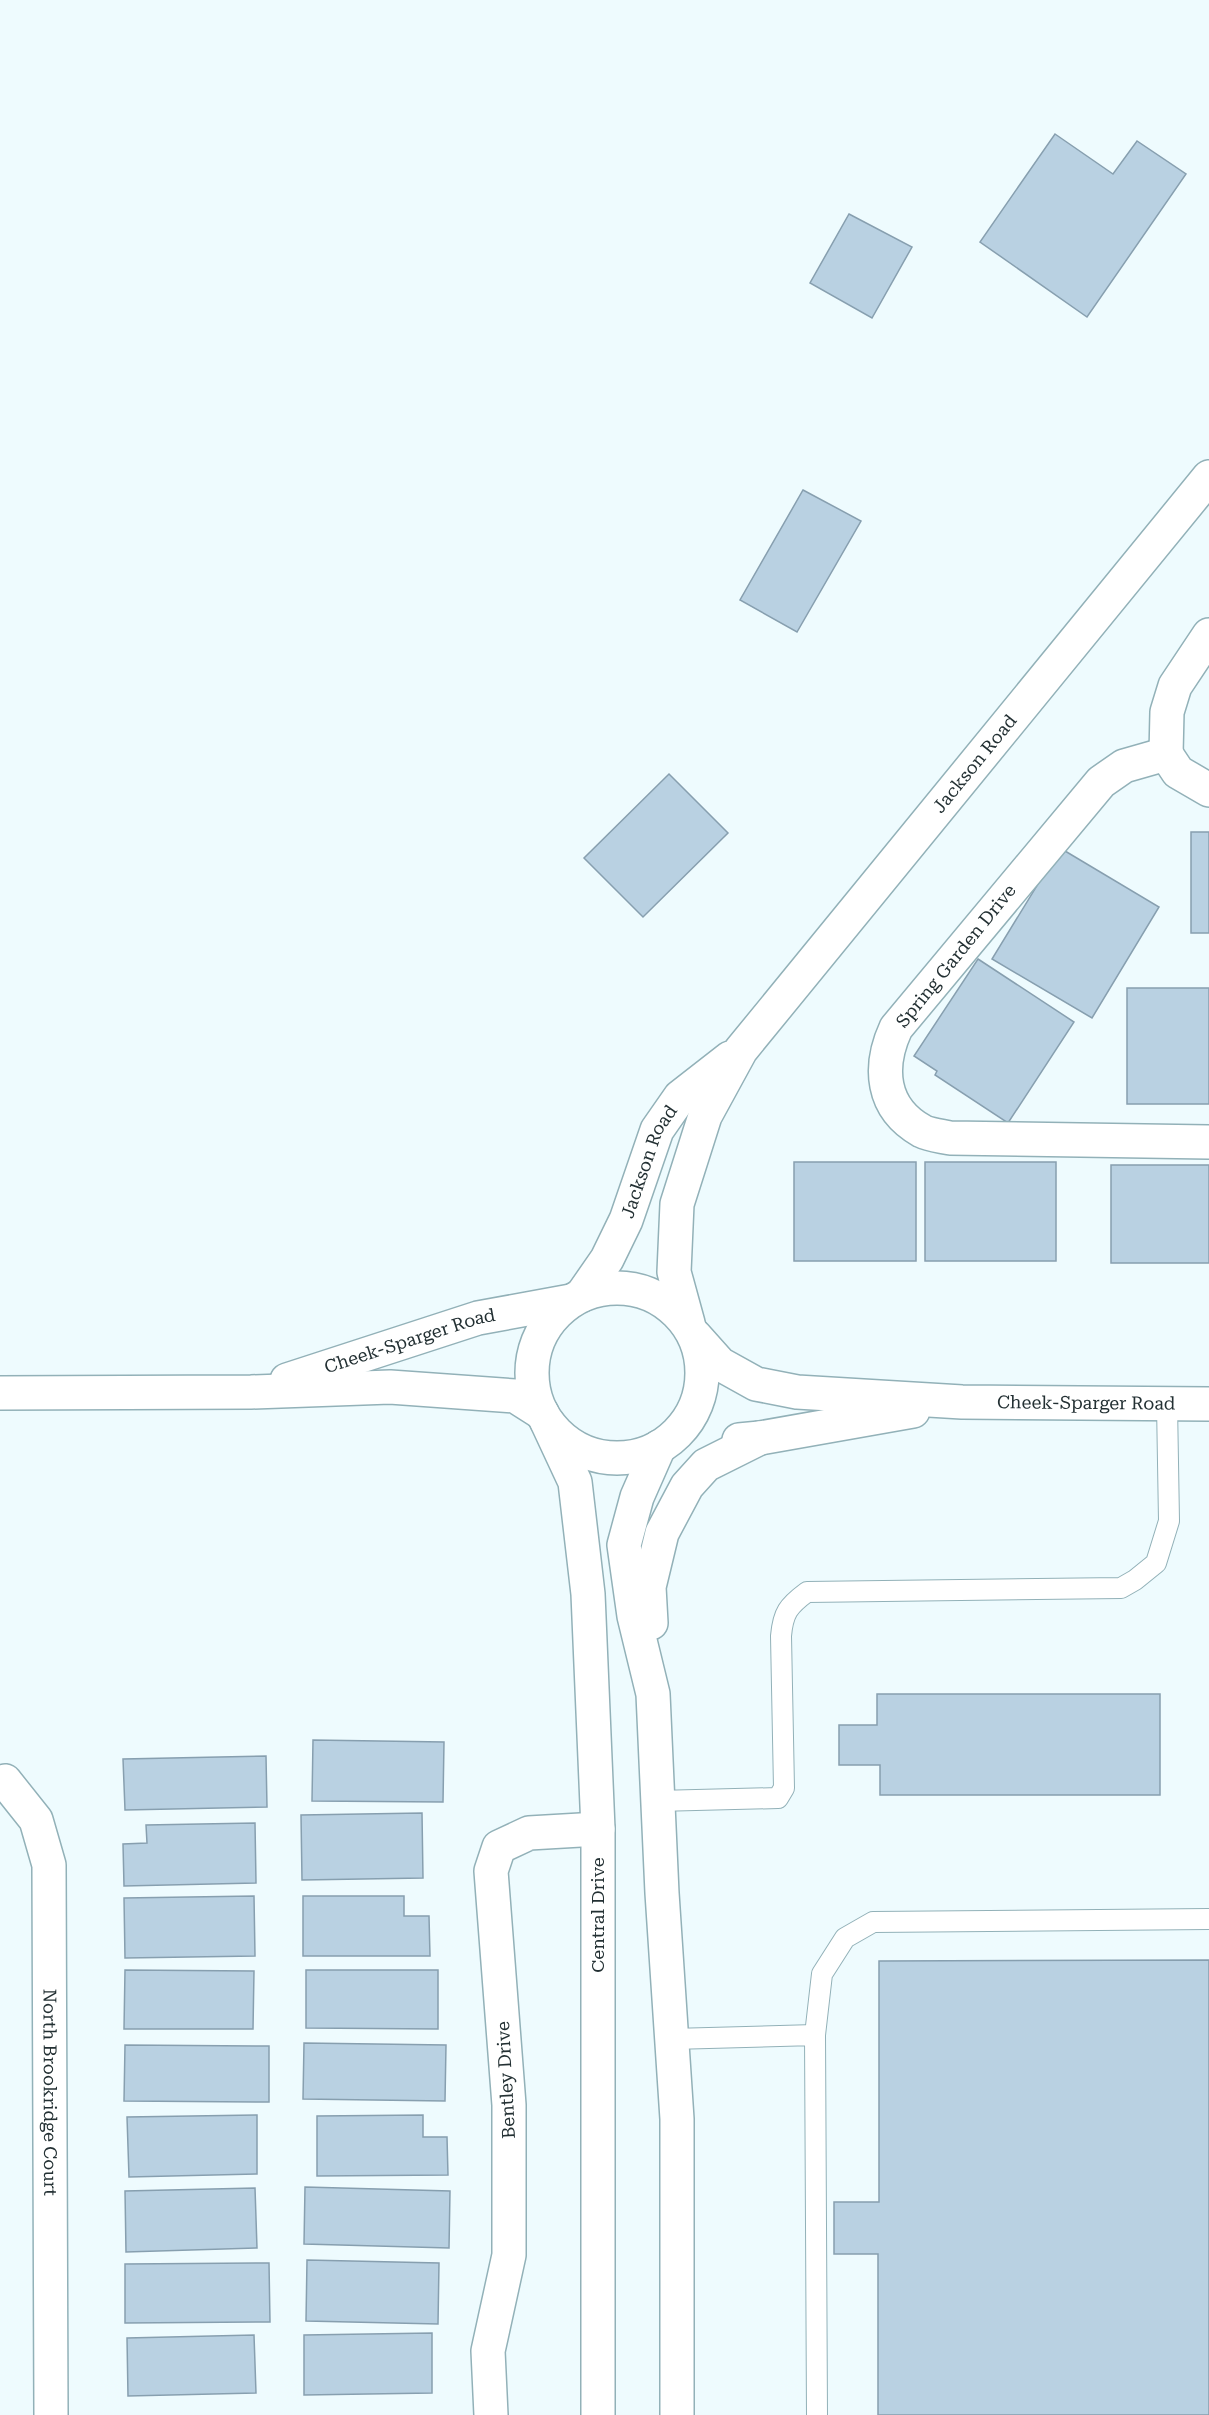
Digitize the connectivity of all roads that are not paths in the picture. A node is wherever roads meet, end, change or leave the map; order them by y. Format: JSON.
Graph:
{"nodes":[{"id":1,"x":1209,"y":477,"type":"edge"},
{"id":2,"x":1209,"y":635,"type":"edge"},
{"id":3,"x":1166,"y":754,"type":"junction"},
{"id":4,"x":1209,"y":790,"type":"edge"},
{"id":5,"x":741,"y":1050,"type":"junction"},
{"id":6,"x":1209,"y":1142,"type":"edge"},
{"id":7,"x":576,"y":1298,"type":"junction"},
{"id":8,"x":691,"y":1329,"type":"junction"},
{"id":9,"x":251,"y":1392,"type":"junction"},
{"id":10,"x":0,"y":1393,"type":"edge"},
{"id":11,"x":962,"y":1402,"type":"junction"},
{"id":12,"x":1167,"y":1404,"type":"junction"},
{"id":13,"x":1209,"y":1404,"type":"edge"},
{"id":14,"x":544,"y":1418,"type":"junction"},
{"id":15,"x":760,"y":1438,"type":"junction"},
{"id":16,"x":661,"y":1446,"type":"junction"},
{"id":17,"x":653,"y":1694,"type":"junction"},
{"id":18,"x":5,"y":1781,"type":"dead end"},
{"id":19,"x":657,"y":1801,"type":"junction"},
{"id":20,"x":598,"y":1829,"type":"junction"},
{"id":21,"x":1209,"y":1919,"type":"edge"},
{"id":22,"x":814,"y":2036,"type":"junction"},
{"id":23,"x":672,"y":2039,"type":"junction"},
{"id":24,"x":51,"y":2415,"type":"edge"},
{"id":25,"x":491,"y":2415,"type":"edge"},
{"id":26,"x":598,"y":2415,"type":"edge"},
{"id":27,"x":677,"y":2415,"type":"edge"},
{"id":28,"x":817,"y":2415,"type":"edge"}],
"edges":[{"from":1,"to":5,"type":"main road","name":"Jackson Road"},
{"from":2,"to":3,"type":"main road"},
{"from":3,"to":4,"type":"main road"},
{"from":3,"to":6,"type":"main road","name":"Spring Garden Drive"},
{"from":5,"to":7,"type":"main road","name":"Jackson Road"},
{"from":5,"to":8,"type":"main road","name":"Jackson Road"},
{"from":7,"to":8,"type":"main road"},
{"from":7,"to":9,"type":"main road","name":"Cheek-Sparger Road"},
{"from":7,"to":14,"type":"main road"},
{"from":8,"to":11,"type":"main road","name":"Cheek-Sparger Road"},
{"from":8,"to":16,"type":"main road"},
{"from":9,"to":10,"type":"main road","name":"Cheek-Sparger Road"},
{"from":9,"to":14,"type":"main road","name":"Cheek-Sparger Road"},
{"from":11,"to":12,"type":"main road","name":"Cheek-Sparger Road"},
{"from":11,"to":15,"type":"main road","name":"Cheek-Sparger Road"},
{"from":12,"to":13,"type":"main road","name":"Cheek-Sparger Road"},
{"from":12,"to":19,"type":"lane"},
{"from":14,"to":16,"type":"main road"},
{"from":14,"to":20,"type":"main road","name":"Central Drive"},
{"from":15,"to":16,"type":"main road","name":"Cheek-Sparger Road"},
{"from":15,"to":17,"type":"main road"},
{"from":16,"to":17,"type":"main road"},
{"from":17,"to":19,"type":"main road"},
{"from":18,"to":24,"type":"main road","name":"North Brookridge Court"},
{"from":19,"to":23,"type":"main road"},
{"from":20,"to":25,"type":"main road","name":"Bentley Drive"},
{"from":20,"to":26,"type":"main road","name":"Central Drive"},
{"from":21,"to":22,"type":"lane"},
{"from":22,"to":23,"type":"lane"},
{"from":22,"to":28,"type":"lane"},
{"from":23,"to":27,"type":"main road"}]}
